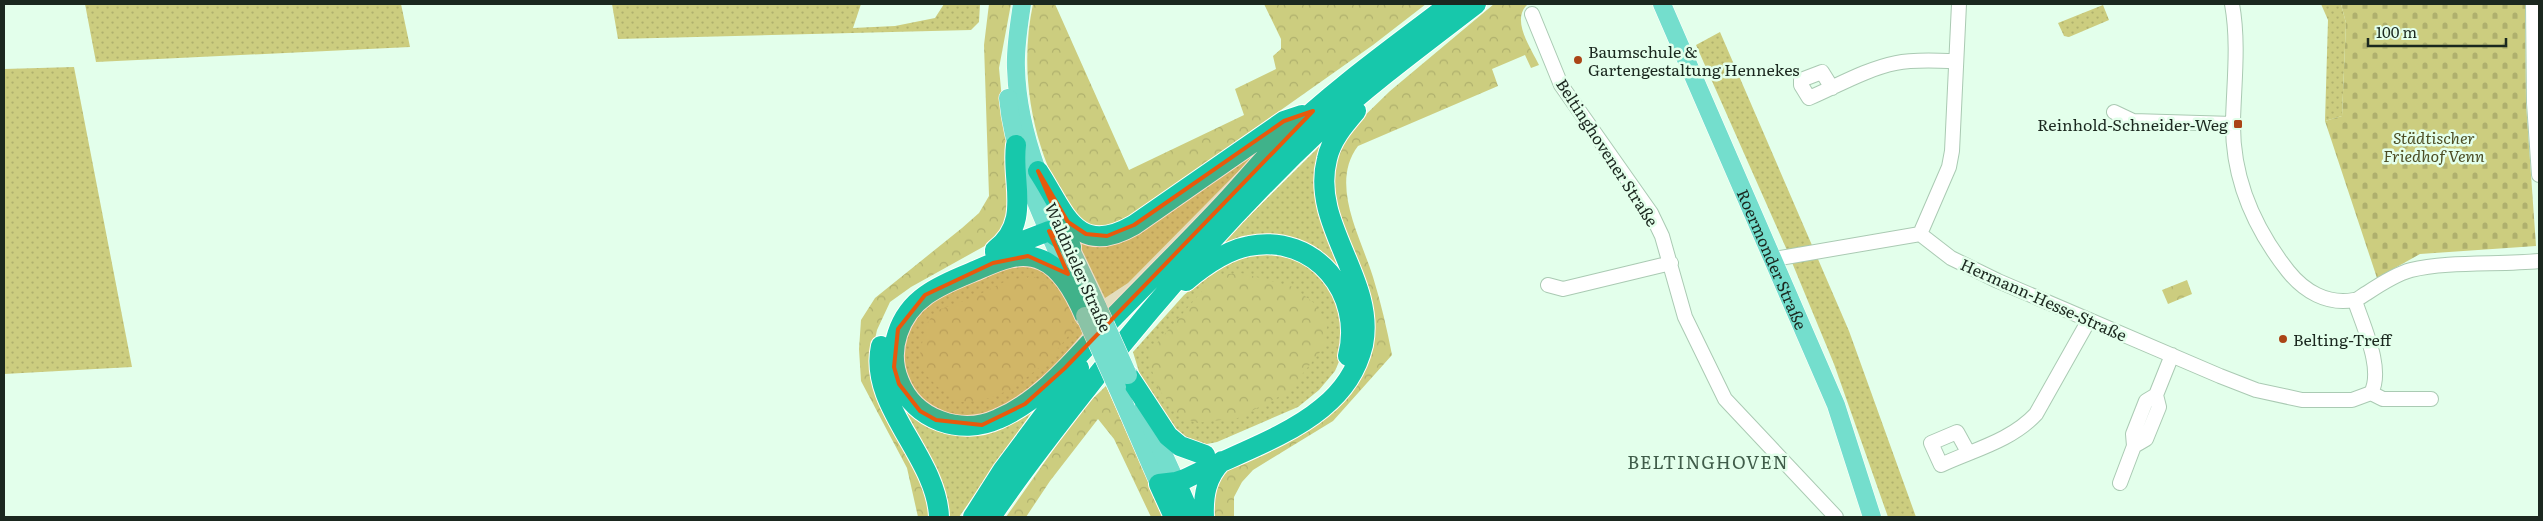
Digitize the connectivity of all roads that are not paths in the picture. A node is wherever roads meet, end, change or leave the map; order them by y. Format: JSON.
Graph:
{"nodes":[{"id":1,"x":1017,"y":4,"type":"edge"},
{"id":2,"x":1022,"y":4,"type":"edge"},
{"id":3,"x":1450,"y":4,"type":"edge"},
{"id":4,"x":1476,"y":4,"type":"edge"},
{"id":5,"x":1662,"y":4,"type":"edge"},
{"id":6,"x":1959,"y":4,"type":"edge"},
{"id":7,"x":2232,"y":4,"type":"edge"},
{"id":8,"x":2533,"y":4,"type":"edge"},
{"id":9,"x":1532,"y":14,"type":"dead end"},
{"id":10,"x":1413,"y":52,"type":"junction"},
{"id":11,"x":1954,"y":61,"type":"junction"},
{"id":12,"x":1832,"y":88,"type":"dead end"},
{"id":13,"x":1314,"y":111,"type":"junction"},
{"id":14,"x":2114,"y":112,"type":"dead end"},
{"id":15,"x":2233,"y":124,"type":"junction"},
{"id":16,"x":1016,"y":145,"type":"junction"},
{"id":17,"x":1038,"y":171,"type":"junction"},
{"id":18,"x":2539,"y":175,"type":"edge"},
{"id":19,"x":1050,"y":231,"type":"junction"},
{"id":20,"x":1920,"y":234,"type":"junction"},
{"id":21,"x":1070,"y":246,"type":"junction"},
{"id":22,"x":989,"y":255,"type":"junction"},
{"id":23,"x":1774,"y":259,"type":"junction"},
{"id":24,"x":2539,"y":261,"type":"edge"},
{"id":25,"x":1670,"y":263,"type":"junction"},
{"id":26,"x":1548,"y":285,"type":"dead end"},
{"id":27,"x":1131,"y":299,"type":"junction"},
{"id":28,"x":2355,"y":300,"type":"junction"},
{"id":29,"x":1088,"y":310,"type":"junction"},
{"id":30,"x":2089,"y":320,"type":"junction"},
{"id":31,"x":1115,"y":345,"type":"junction"},
{"id":32,"x":2172,"y":355,"type":"junction"},
{"id":33,"x":1122,"y":381,"type":"junction"},
{"id":34,"x":2371,"y":393,"type":"junction"},
{"id":35,"x":2432,"y":400,"type":"dead end"},
{"id":36,"x":1968,"y":452,"type":"dead end"},
{"id":37,"x":1205,"y":455,"type":"junction"},
{"id":38,"x":1226,"y":458,"type":"junction"},
{"id":39,"x":1168,"y":479,"type":"junction"},
{"id":40,"x":2120,"y":483,"type":"dead end"},
{"id":41,"x":1865,"y":498,"type":"junction"},
{"id":42,"x":939,"y":517,"type":"edge"},
{"id":43,"x":973,"y":517,"type":"edge"},
{"id":44,"x":991,"y":517,"type":"edge"},
{"id":45,"x":1174,"y":517,"type":"edge"},
{"id":46,"x":1191,"y":517,"type":"edge"},
{"id":47,"x":1204,"y":517,"type":"edge"},
{"id":48,"x":1836,"y":517,"type":"edge"},
{"id":49,"x":1860,"y":517,"type":"edge"},
{"id":50,"x":1872,"y":517,"type":"edge"}],
"edges":[{"from":1,"to":16,"type":"main road","name":"Waldnieler Straße"},
{"from":2,"to":17,"type":"main road","name":"Waldnieler Straße"},
{"from":3,"to":13,"type":"highway"},
{"from":4,"to":10,"type":"highway"},
{"from":5,"to":23,"type":"main road","name":"Roermonder Straße"},
{"from":6,"to":11,"type":"street"},
{"from":7,"to":15,"type":"street"},
{"from":8,"to":18,"type":"street"},
{"from":9,"to":25,"type":"street","name":"Beltinghovener Straße"},
{"from":10,"to":31,"type":"highway"},
{"from":10,"to":38,"type":"highway"},
{"from":11,"to":12,"type":"street"},
{"from":11,"to":20,"type":"street"},
{"from":13,"to":17,"type":"highway"},
{"from":13,"to":27,"type":"highway"},
{"from":14,"to":15,"type":"street"},
{"from":15,"to":28,"type":"street"},
{"from":16,"to":19,"type":"main road","name":"Waldnieler Straße"},
{"from":16,"to":22,"type":"highway"},
{"from":17,"to":21,"type":"main road","name":"Waldnieler Straße"},
{"from":19,"to":21,"type":"highway"},
{"from":19,"to":22,"type":"highway"},
{"from":19,"to":29,"type":"main road","name":"Waldnieler Straße"},
{"from":20,"to":23,"type":"street"},
{"from":20,"to":30,"type":"street","name":"Hermann-Hesse-Straße"},
{"from":21,"to":29,"type":"main road","name":"Waldnieler Straße"},
{"from":22,"to":42,"type":"highway"},
{"from":23,"to":41,"type":"main road","name":"Roermonder Straße"},
{"from":24,"to":28,"type":"street"},
{"from":25,"to":26,"type":"street"},
{"from":25,"to":48,"type":"street","name":"Beltinghovener Straße"},
{"from":27,"to":29,"type":"highway"},
{"from":27,"to":43,"type":"highway"},
{"from":28,"to":34,"type":"street"},
{"from":29,"to":31,"type":"main road","name":"Waldnieler Straße","bridge":true},
{"from":30,"to":32,"type":"street","name":"Hermann-Hesse-Straße"},
{"from":30,"to":36,"type":"street"},
{"from":31,"to":33,"type":"main road","name":"Waldnieler Straße","bridge":true},
{"from":31,"to":37,"type":"highway"},
{"from":31,"to":44,"type":"highway"},
{"from":32,"to":34,"type":"street","name":"Hermann-Hesse-Straße"},
{"from":32,"to":40,"type":"street"},
{"from":33,"to":37,"type":"highway"},
{"from":33,"to":39,"type":"main road","name":"Waldnieler Straße"},
{"from":34,"to":35,"type":"street"},
{"from":37,"to":39,"type":"highway"},
{"from":38,"to":39,"type":"highway"},
{"from":38,"to":47,"type":"highway"},
{"from":39,"to":45,"type":"highway","name":"Waldnieler Straße"},
{"from":39,"to":46,"type":"highway","name":"Waldnieler Straße"},
{"from":41,"to":49,"type":"street"},
{"from":41,"to":50,"type":"main road","name":"Roermonder Straße"}]}
